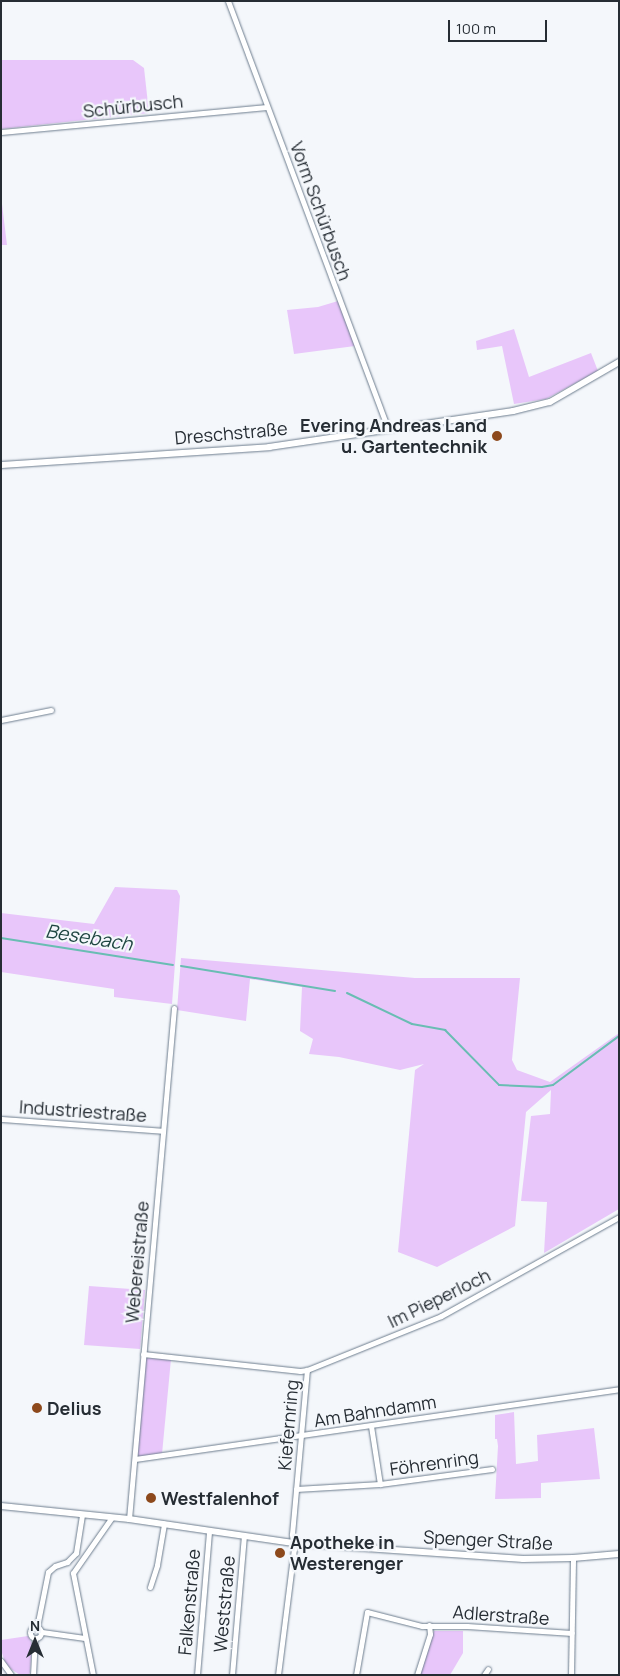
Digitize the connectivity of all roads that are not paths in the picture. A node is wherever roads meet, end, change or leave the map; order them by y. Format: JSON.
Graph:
{"nodes":[{"id":1,"x":228,"y":1,"type":"edge"},
{"id":2,"x":267,"y":106,"type":"junction"},
{"id":3,"x":1,"y":132,"type":"edge"},
{"id":4,"x":619,"y":362,"type":"edge"},
{"id":5,"x":388,"y":429,"type":"junction"},
{"id":6,"x":1,"y":466,"type":"edge"},
{"id":7,"x":51,"y":710,"type":"dead end"},
{"id":8,"x":1,"y":720,"type":"edge"},
{"id":9,"x":174,"y":1008,"type":"dead end"},
{"id":10,"x":1,"y":1119,"type":"edge"},
{"id":11,"x":163,"y":1131,"type":"junction"},
{"id":12,"x":619,"y":1216,"type":"edge"},
{"id":13,"x":142,"y":1354,"type":"junction"},
{"id":14,"x":307,"y":1370,"type":"junction"},
{"id":15,"x":619,"y":1389,"type":"edge"},
{"id":16,"x":371,"y":1426,"type":"junction"},
{"id":17,"x":300,"y":1437,"type":"junction"},
{"id":18,"x":134,"y":1459,"type":"junction"},
{"id":19,"x":492,"y":1469,"type":"dead end"},
{"id":20,"x":380,"y":1484,"type":"junction"},
{"id":21,"x":296,"y":1489,"type":"junction"},
{"id":22,"x":1,"y":1506,"type":"edge"},
{"id":23,"x":82,"y":1514,"type":"junction"},
{"id":24,"x":115,"y":1517,"type":"junction"},
{"id":25,"x":129,"y":1519,"type":"junction"},
{"id":26,"x":164,"y":1524,"type":"junction"},
{"id":27,"x":209,"y":1531,"type":"junction"},
{"id":28,"x":244,"y":1536,"type":"junction"},
{"id":29,"x":293,"y":1542,"type":"junction"},
{"id":30,"x":619,"y":1554,"type":"edge"},
{"id":31,"x":573,"y":1558,"type":"junction"},
{"id":32,"x":150,"y":1587,"type":"dead end"},
{"id":33,"x":429,"y":1625,"type":"junction"},
{"id":34,"x":37,"y":1627,"type":"junction"},
{"id":35,"x":42,"y":1632,"type":"junction"},
{"id":36,"x":572,"y":1633,"type":"junction"},
{"id":37,"x":35,"y":1638,"type":"junction"},
{"id":38,"x":85,"y":1638,"type":"junction"},
{"id":39,"x":1,"y":1661,"type":"edge"},
{"id":40,"x":488,"y":1669,"type":"dead end"},
{"id":41,"x":11,"y":1675,"type":"edge"},
{"id":42,"x":33,"y":1675,"type":"edge"},
{"id":43,"x":93,"y":1675,"type":"edge"},
{"id":44,"x":197,"y":1675,"type":"edge"},
{"id":45,"x":232,"y":1675,"type":"edge"},
{"id":46,"x":278,"y":1675,"type":"edge"},
{"id":47,"x":356,"y":1675,"type":"edge"},
{"id":48,"x":417,"y":1675,"type":"edge"},
{"id":49,"x":484,"y":1675,"type":"edge"},
{"id":50,"x":571,"y":1675,"type":"edge"}],
"edges":[{"from":1,"to":2,"type":"street","name":"Vorm Schürbusch"},
{"from":2,"to":3,"type":"street","name":"Schürbusch"},
{"from":2,"to":5,"type":"street","name":"Vorm Schürbusch"},
{"from":4,"to":5,"type":"street","name":"Dreschstraße"},
{"from":5,"to":6,"type":"street","name":"Dreschstraße"},
{"from":7,"to":8,"type":"street"},
{"from":9,"to":11,"type":"street","name":"Webereistraße"},
{"from":10,"to":11,"type":"street","name":"Industriestraße"},
{"from":11,"to":13,"type":"street","name":"Webereistraße"},
{"from":12,"to":14,"type":"street","name":"Im Pieperloch"},
{"from":13,"to":14,"type":"street","name":"Im Pieperloch"},
{"from":13,"to":18,"type":"street","name":"Webereistraße"},
{"from":14,"to":17,"type":"street","name":"Kiefernring"},
{"from":15,"to":16,"type":"street","name":"Am Bahndamm"},
{"from":16,"to":17,"type":"street","name":"Am Bahndamm"},
{"from":16,"to":20,"type":"street","name":"Föhrenring"},
{"from":17,"to":18,"type":"street","name":"Am Bahndamm"},
{"from":17,"to":21,"type":"street","name":"Kiefernring"},
{"from":18,"to":25,"type":"street","name":"Webereistraße"},
{"from":19,"to":20,"type":"street","name":"Föhrenring"},
{"from":20,"to":21,"type":"street","name":"Föhrenring"},
{"from":21,"to":29,"type":"street","name":"Kiefernring"},
{"from":22,"to":23,"type":"street","name":"Spenger Straße"},
{"from":23,"to":24,"type":"street","name":"Spenger Straße"},
{"from":23,"to":34,"type":"street"},
{"from":24,"to":25,"type":"street","name":"Spenger Straße"},
{"from":24,"to":38,"type":"street"},
{"from":25,"to":26,"type":"street","name":"Spenger Straße"},
{"from":26,"to":27,"type":"street","name":"Spenger Straße"},
{"from":26,"to":32,"type":"street"},
{"from":27,"to":28,"type":"street","name":"Spenger Straße"},
{"from":27,"to":44,"type":"street","name":"Falkenstraße"},
{"from":28,"to":29,"type":"street","name":"Spenger Straße"},
{"from":28,"to":45,"type":"street","name":"Weststraße"},
{"from":29,"to":31,"type":"street","name":"Spenger Straße"},
{"from":29,"to":46,"type":"street","name":"Kiefernring"},
{"from":30,"to":31,"type":"street","name":"Spenger Straße"},
{"from":31,"to":36,"type":"street"},
{"from":33,"to":36,"type":"street","name":"Adlerstraße"},
{"from":33,"to":47,"type":"street","name":"Adlerstraße"},
{"from":33,"to":48,"type":"street"},
{"from":34,"to":35,"type":"street"},
{"from":34,"to":37,"type":"street"},
{"from":35,"to":37,"type":"street"},
{"from":35,"to":38,"type":"street"},
{"from":36,"to":50,"type":"street"},
{"from":37,"to":42,"type":"street"},
{"from":38,"to":43,"type":"street"},
{"from":39,"to":41,"type":"street"},
{"from":40,"to":49,"type":"street"}]}
